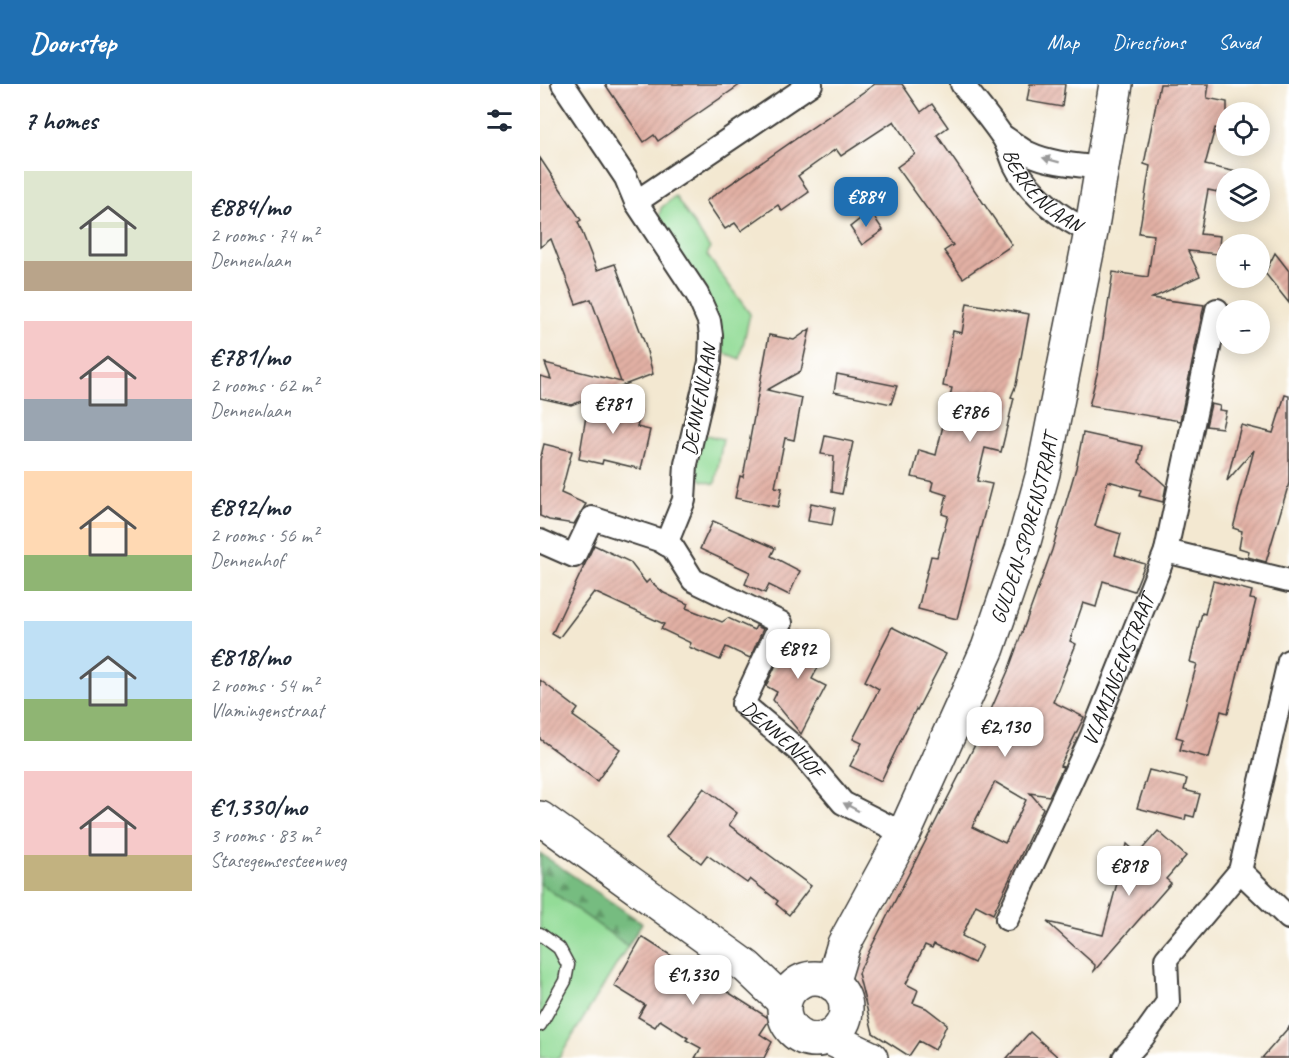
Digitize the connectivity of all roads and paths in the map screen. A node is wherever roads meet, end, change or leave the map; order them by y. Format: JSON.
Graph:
{"nodes":[{"id":1,"x":563,"y":84,"type":"edge"},
{"id":2,"x":811,"y":84,"type":"edge"},
{"id":3,"x":962,"y":84,"type":"edge"},
{"id":4,"x":1116,"y":84,"type":"edge"},
{"id":5,"x":1004,"y":137,"type":"junction"},
{"id":6,"x":1102,"y":168,"type":"junction"},
{"id":7,"x":636,"y":202,"type":"junction"},
{"id":8,"x":1091,"y":232,"type":"junction"},
{"id":9,"x":1216,"y":314,"type":"edge"},
{"id":10,"x":540,"y":541,"type":"edge"},
{"id":11,"x":666,"y":544,"type":"junction"},
{"id":12,"x":1166,"y":551,"type":"junction"},
{"id":13,"x":1289,"y":581,"type":"edge"},
{"id":14,"x":1289,"y":661,"type":"edge"},
{"id":15,"x":540,"y":818,"type":"edge"},
{"id":16,"x":904,"y":834,"type":"junction"},
{"id":17,"x":1240,"y":871,"type":"junction"},
{"id":18,"x":1289,"y":918,"type":"edge"},
{"id":19,"x":1007,"y":919,"type":"dead end"},
{"id":20,"x":540,"y":934,"type":"edge"},
{"id":21,"x":806,"y":988,"type":"junction"},
{"id":22,"x":540,"y":1025,"type":"edge"},
{"id":23,"x":816,"y":1039,"type":"edge"},
{"id":24,"x":868,"y":1056,"type":"edge"},
{"id":25,"x":1124,"y":1058,"type":"edge"}],
"edges":[{"from":1,"to":7,"type":"street","name":"DENNENLAAN"},
{"from":2,"to":7,"type":"street"},
{"from":3,"to":5,"type":"street","name":"BERKENLAAN"},
{"from":4,"to":6,"type":"street","name":"GULDEN-SPORENSTRAAT"},
{"from":6,"to":5,"type":"street","name":"BERKENLAAN","one_way":true},
{"from":5,"to":8,"type":"street","name":"BERKENLAAN"},
{"from":6,"to":8,"type":"street","name":"GULDEN-SPORENSTRAAT"},
{"from":7,"to":11,"type":"street","name":"DENNENLAAN"},
{"from":8,"to":16,"type":"street","name":"GULDEN-SPORENSTRAAT"},
{"from":9,"to":12,"type":"street","name":"VLAMINGENSTRAAT"},
{"from":10,"to":11,"type":"street"},
{"from":16,"to":11,"type":"street","name":"DENNENHOF","one_way":true},
{"from":12,"to":13,"type":"street"},
{"from":12,"to":19,"type":"street","name":"VLAMINGENSTRAAT"},
{"from":14,"to":17,"type":"street"},
{"from":15,"to":21,"type":"street"},
{"from":16,"to":21,"type":"street","name":"GULDEN-SPORENSTRAAT"},
{"from":17,"to":18,"type":"street"},
{"from":17,"to":25,"type":"street"},
{"from":20,"to":22,"type":"lane"},
{"from":21,"to":23,"type":"street"},
{"from":21,"to":23,"type":"street"},
{"from":23,"to":24,"type":"street"}]}
